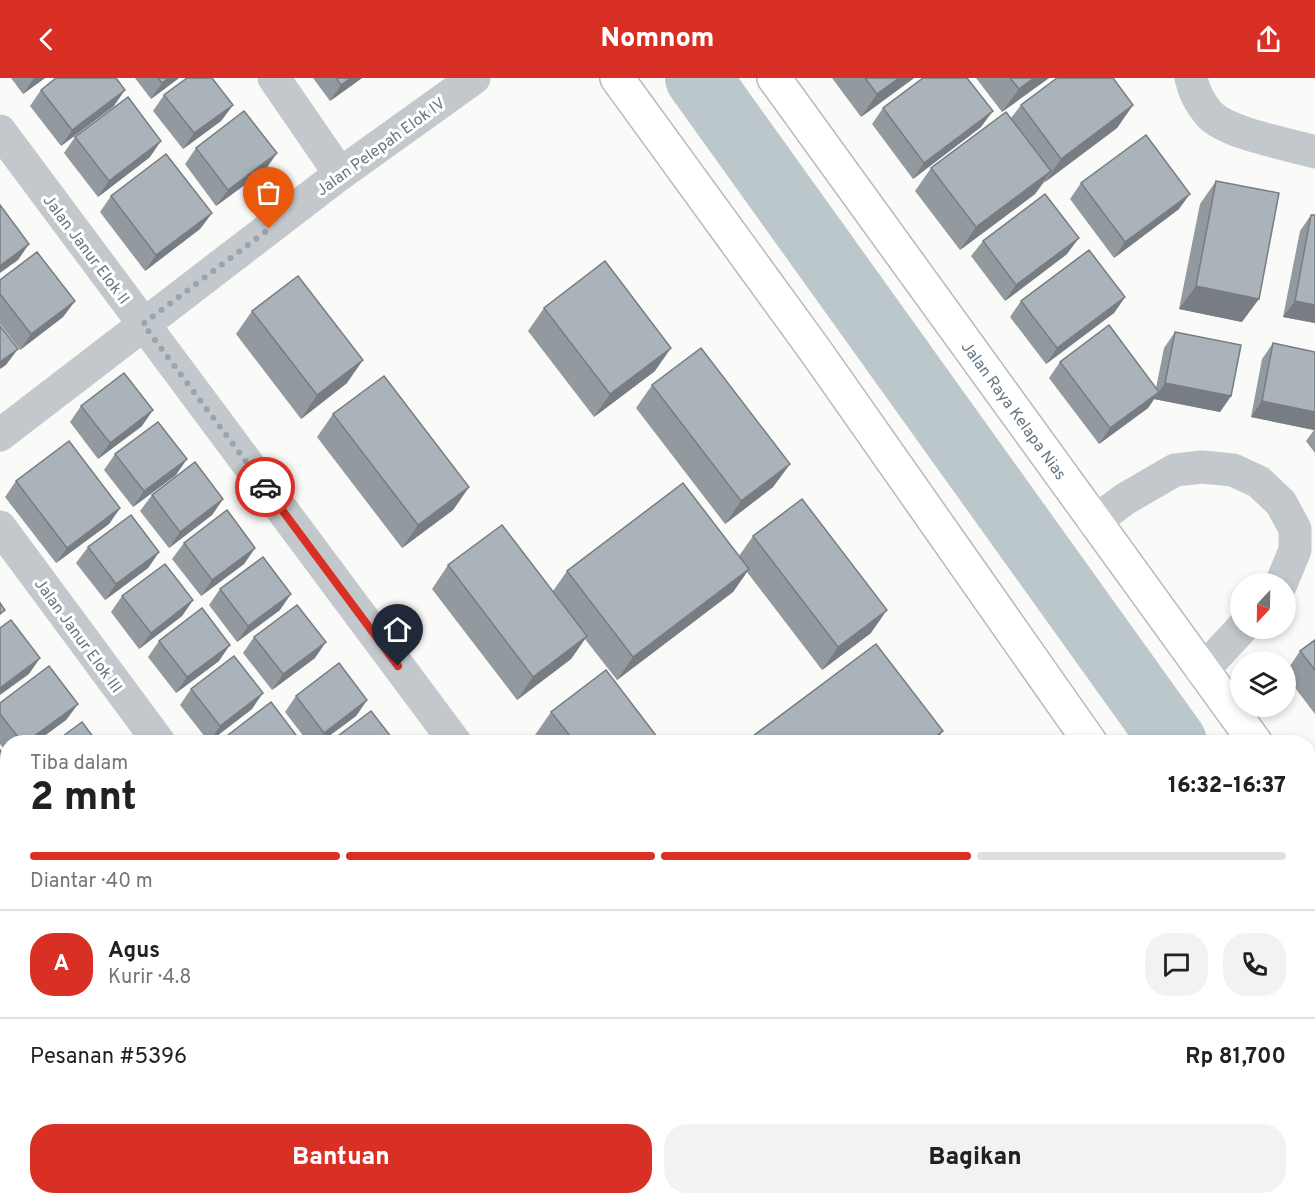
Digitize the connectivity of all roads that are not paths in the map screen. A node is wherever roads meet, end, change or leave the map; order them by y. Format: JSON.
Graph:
{"nodes":[{"id":1,"x":274,"y":78,"type":"edge"},
{"id":2,"x":474,"y":78,"type":"edge"},
{"id":3,"x":617,"y":78,"type":"edge"},
{"id":4,"x":774,"y":78,"type":"edge"},
{"id":5,"x":1191,"y":78,"type":"edge"},
{"id":6,"x":0,"y":131,"type":"edge"},
{"id":7,"x":1315,"y":152,"type":"edge"},
{"id":8,"x":340,"y":174,"type":"junction"},
{"id":9,"x":143,"y":324,"type":"junction"},
{"id":10,"x":0,"y":435,"type":"edge"},
{"id":11,"x":1094,"y":522,"type":"junction"},
{"id":12,"x":0,"y":528,"type":"edge"},
{"id":13,"x":1286,"y":573,"type":"edge"},
{"id":14,"x":1232,"y":639,"type":"edge"},
{"id":15,"x":1202,"y":671,"type":"junction"},
{"id":16,"x":154,"y":735,"type":"edge"},
{"id":17,"x":450,"y":735,"type":"edge"},
{"id":18,"x":1085,"y":735,"type":"edge"},
{"id":19,"x":1250,"y":735,"type":"edge"}],
"edges":[{"from":1,"to":8,"type":"street"},
{"from":2,"to":8,"type":"street","name":"Jalan Pelepah Elok IV"},
{"from":3,"to":18,"type":"main road"},
{"from":4,"to":11,"type":"main road","name":"Jalan Raya Kelapa Nias"},
{"from":5,"to":7,"type":"street"},
{"from":6,"to":9,"type":"street","name":"Jalan Janur Elok II"},
{"from":8,"to":9,"type":"street","name":"Jalan Pelepah Elok IV"},
{"from":9,"to":10,"type":"street","name":"Jalan Pelepah Elok IV"},
{"from":9,"to":17,"type":"street","name":"Jalan Janur Elok II"},
{"from":11,"to":13,"type":"street"},
{"from":11,"to":15,"type":"main road","name":"Jalan Raya Kelapa Nias"},
{"from":12,"to":16,"type":"street","name":"Jalan Janur Elok III"},
{"from":14,"to":15,"type":"street"},
{"from":15,"to":19,"type":"main road","name":"Jalan Raya Kelapa Nias"}]}
